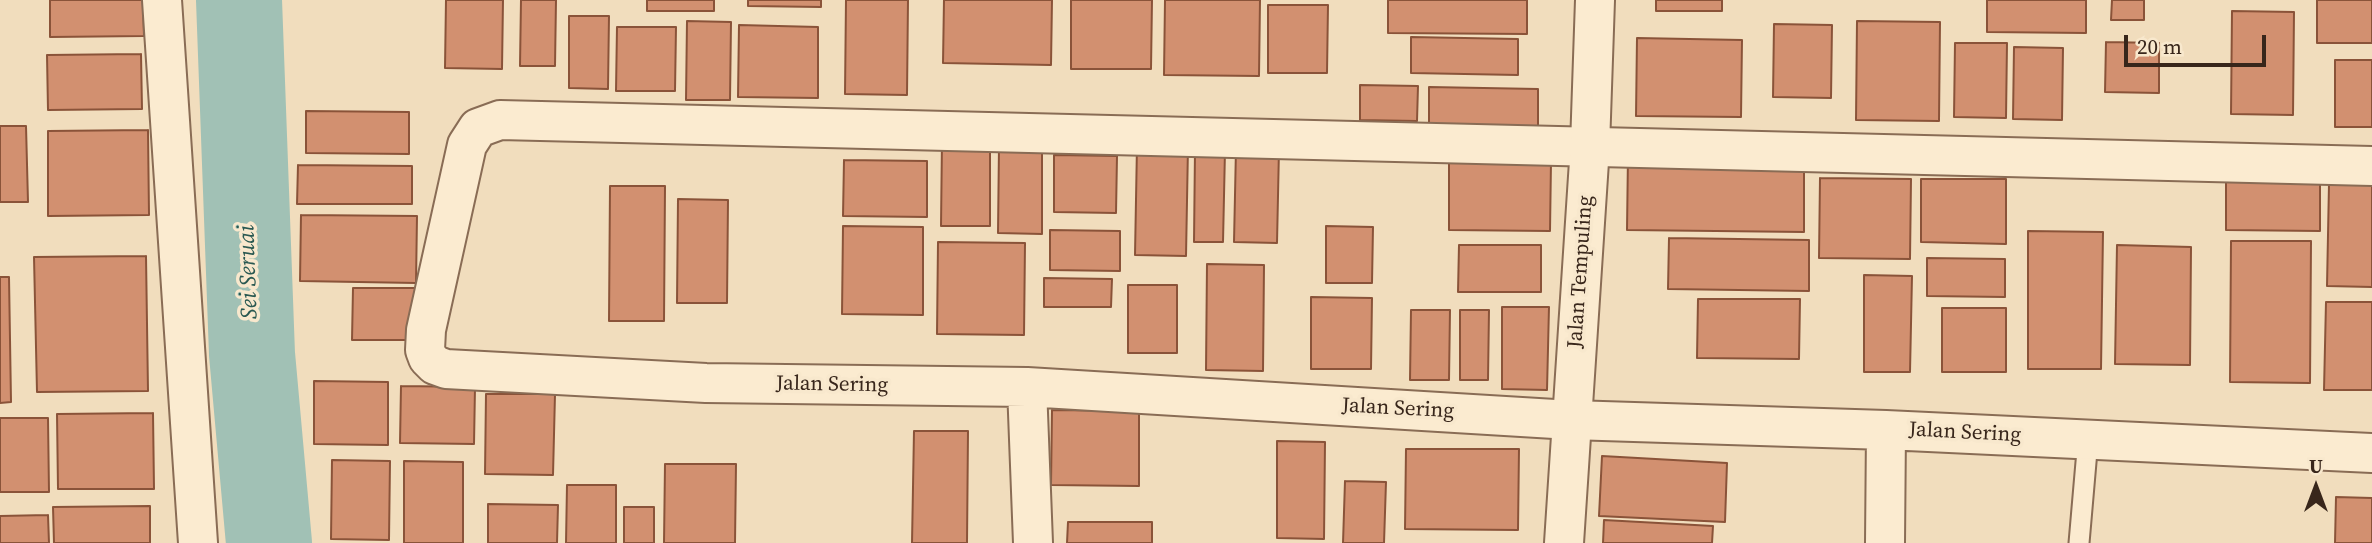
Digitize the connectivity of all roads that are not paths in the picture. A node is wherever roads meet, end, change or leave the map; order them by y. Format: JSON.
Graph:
{"nodes":[{"id":1,"x":162,"y":0,"type":"edge"},
{"id":2,"x":1595,"y":0,"type":"edge"},
{"id":3,"x":1590,"y":146,"type":"junction"},
{"id":4,"x":2372,"y":166,"type":"edge"},
{"id":5,"x":1027,"y":387,"type":"junction"},
{"id":6,"x":1571,"y":420,"type":"junction"},
{"id":7,"x":1886,"y":430,"type":"junction"},
{"id":8,"x":2088,"y":439,"type":"junction"},
{"id":9,"x":2372,"y":453,"type":"edge"},
{"id":10,"x":198,"y":543,"type":"edge"},
{"id":11,"x":1033,"y":543,"type":"edge"},
{"id":12,"x":1564,"y":543,"type":"edge"},
{"id":13,"x":1885,"y":543,"type":"edge"},
{"id":14,"x":2079,"y":543,"type":"edge"}],
"edges":[{"from":1,"to":10,"type":"street"},
{"from":2,"to":3,"type":"street","name":"Jalan Tempuling"},
{"from":3,"to":4,"type":"street"},
{"from":3,"to":5,"type":"street","name":"Jalan Sering"},
{"from":3,"to":6,"type":"street","name":"Jalan Tempuling"},
{"from":5,"to":6,"type":"street","name":"Jalan Sering"},
{"from":5,"to":11,"type":"street"},
{"from":6,"to":7,"type":"street","name":"Jalan Sering"},
{"from":6,"to":12,"type":"street","name":"Jalan Tempuling"},
{"from":7,"to":8,"type":"street","name":"Jalan Sering"},
{"from":7,"to":13,"type":"street"},
{"from":8,"to":9,"type":"street","name":"Jalan Sering"},
{"from":8,"to":14,"type":"lane"}]}
